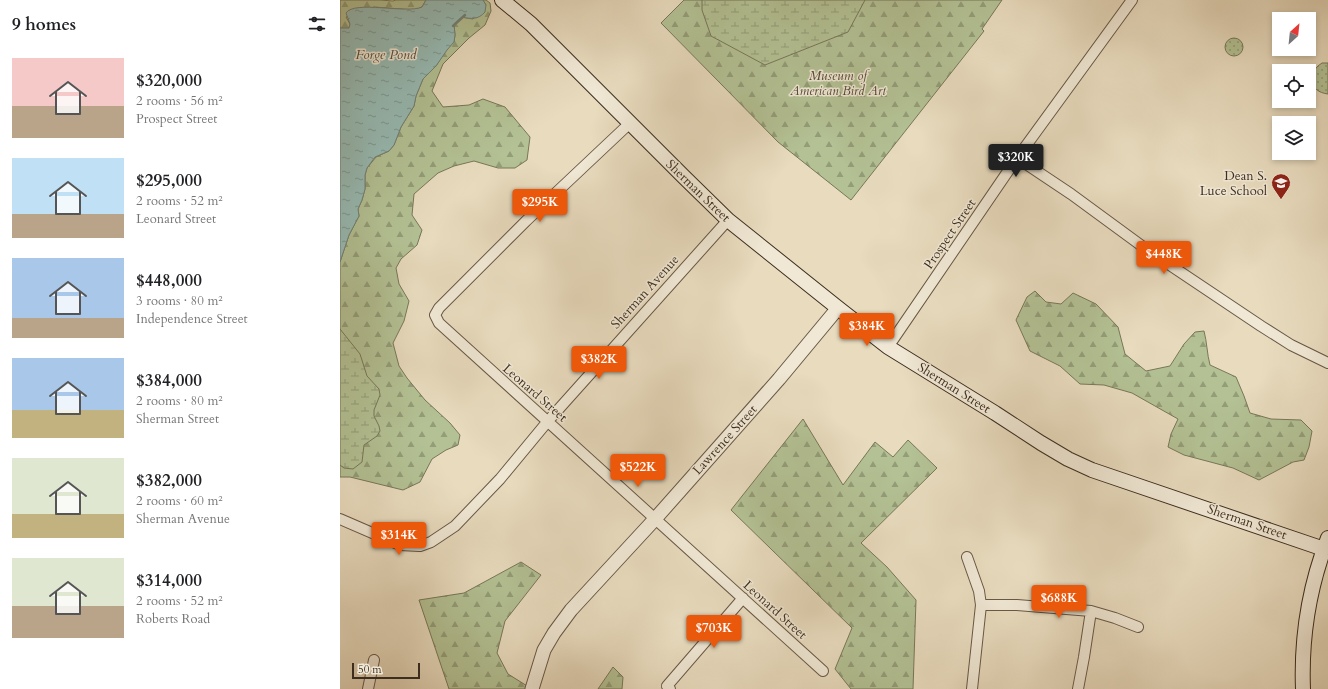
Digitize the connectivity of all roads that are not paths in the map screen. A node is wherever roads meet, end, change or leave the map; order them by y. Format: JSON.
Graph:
{"nodes":[{"id":1,"x":502,"y":0,"type":"edge"},
{"id":2,"x":1132,"y":0,"type":"edge"},
{"id":3,"x":630,"y":123,"type":"junction"},
{"id":4,"x":1017,"y":158,"type":"junction"},
{"id":5,"x":728,"y":220,"type":"junction"},
{"id":6,"x":838,"y":308,"type":"junction"},
{"id":7,"x":888,"y":347,"type":"junction"},
{"id":8,"x":1328,"y":363,"type":"edge"},
{"id":9,"x":548,"y":421,"type":"junction"},
{"id":10,"x":655,"y":518,"type":"junction"},
{"id":11,"x":340,"y":519,"type":"edge"},
{"id":12,"x":1327,"y":546,"type":"edge"},
{"id":13,"x":967,"y":557,"type":"dead end"},
{"id":14,"x":743,"y":598,"type":"junction"},
{"id":15,"x":981,"y":605,"type":"junction"},
{"id":16,"x":1091,"y":612,"type":"junction"},
{"id":17,"x":1138,"y":627,"type":"dead end"},
{"id":18,"x":374,"y":660,"type":"dead end"},
{"id":19,"x":823,"y":671,"type":"dead end"},
{"id":20,"x":669,"y":688,"type":"edge"},
{"id":21,"x":368,"y":689,"type":"edge"},
{"id":22,"x":532,"y":689,"type":"edge"},
{"id":23,"x":972,"y":689,"type":"edge"},
{"id":24,"x":1078,"y":689,"type":"edge"},
{"id":25,"x":1303,"y":689,"type":"edge"}],
"edges":[{"from":1,"to":3,"type":"main road","name":"Sherman Street"},
{"from":2,"to":4,"type":"street","name":"Prospect Street"},
{"from":3,"to":5,"type":"main road","name":"Sherman Street"},
{"from":3,"to":9,"type":"street","name":"Leonard Street"},
{"from":4,"to":7,"type":"street","name":"Prospect Street"},
{"from":4,"to":8,"type":"street"},
{"from":5,"to":6,"type":"main road","name":"Sherman Street"},
{"from":5,"to":9,"type":"street","name":"Sherman Avenue"},
{"from":6,"to":7,"type":"main road","name":"Sherman Street"},
{"from":6,"to":10,"type":"street","name":"Lawrence Street"},
{"from":7,"to":12,"type":"main road","name":"Sherman Street"},
{"from":9,"to":10,"type":"street","name":"Leonard Street"},
{"from":9,"to":11,"type":"street","name":"Sherman Avenue"},
{"from":10,"to":14,"type":"street","name":"Leonard Street"},
{"from":10,"to":22,"type":"street","name":"Lawrence Street"},
{"from":12,"to":25,"type":"main road"},
{"from":13,"to":15,"type":"street"},
{"from":14,"to":19,"type":"street","name":"Leonard Street"},
{"from":14,"to":20,"type":"street"},
{"from":15,"to":16,"type":"street"},
{"from":15,"to":23,"type":"street"},
{"from":16,"to":17,"type":"street"},
{"from":16,"to":24,"type":"street"},
{"from":18,"to":21,"type":"street"}]}
